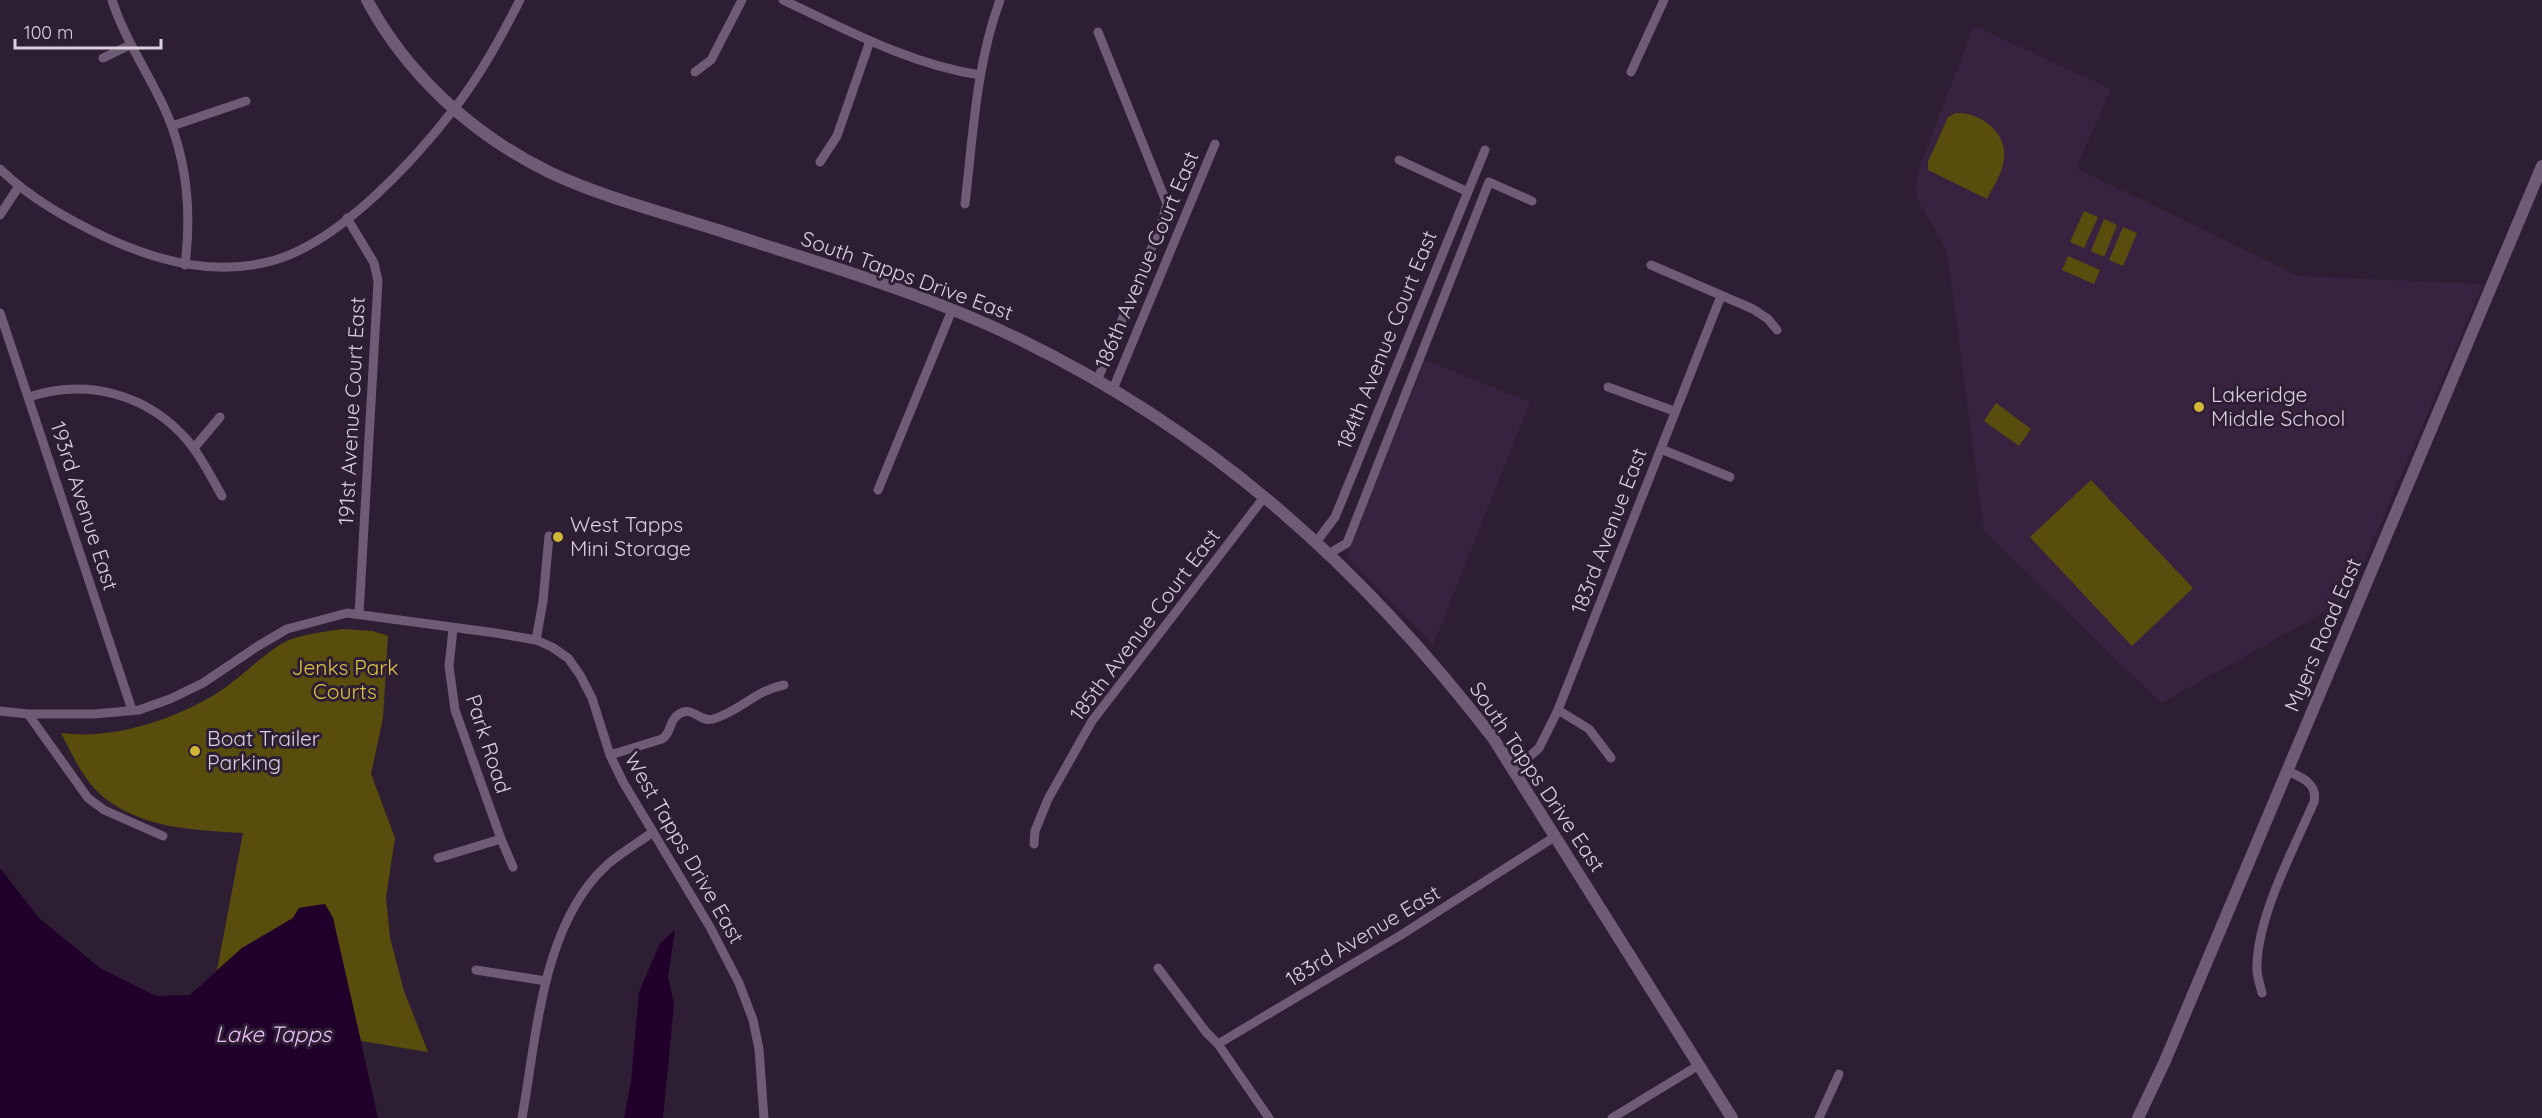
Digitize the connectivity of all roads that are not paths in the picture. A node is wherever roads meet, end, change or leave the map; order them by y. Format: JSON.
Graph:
{"nodes":[{"id":1,"x":112,"y":0,"type":"edge"},
{"id":2,"x":367,"y":0,"type":"edge"},
{"id":3,"x":520,"y":0,"type":"edge"},
{"id":4,"x":742,"y":0,"type":"edge"},
{"id":5,"x":783,"y":0,"type":"edge"},
{"id":6,"x":1000,"y":0,"type":"edge"},
{"id":7,"x":1658,"y":0,"type":"edge"},
{"id":8,"x":1664,"y":0,"type":"edge"},
{"id":9,"x":1098,"y":32,"type":"dead end"},
{"id":10,"x":870,"y":41,"type":"junction"},
{"id":11,"x":130,"y":45,"type":"junction"},
{"id":12,"x":103,"y":58,"type":"dead end"},
{"id":13,"x":695,"y":72,"type":"dead end"},
{"id":14,"x":980,"y":75,"type":"junction"},
{"id":15,"x":246,"y":101,"type":"dead end"},
{"id":16,"x":454,"y":109,"type":"junction"},
{"id":17,"x":172,"y":126,"type":"junction"},
{"id":18,"x":1215,"y":144,"type":"dead end"},
{"id":19,"x":1485,"y":150,"type":"dead end"},
{"id":20,"x":1399,"y":160,"type":"dead end"},
{"id":21,"x":820,"y":162,"type":"dead end"},
{"id":22,"x":2542,"y":166,"type":"edge"},
{"id":23,"x":0,"y":170,"type":"edge"},
{"id":24,"x":19,"y":186,"type":"junction"},
{"id":25,"x":1466,"y":191,"type":"junction"},
{"id":26,"x":1532,"y":201,"type":"dead end"},
{"id":27,"x":965,"y":204,"type":"dead end"},
{"id":28,"x":0,"y":215,"type":"edge"},
{"id":29,"x":347,"y":218,"type":"junction"},
{"id":30,"x":186,"y":265,"type":"junction"},
{"id":31,"x":1652,"y":265,"type":"dead end"},
{"id":32,"x":1721,"y":296,"type":"junction"},
{"id":33,"x":952,"y":310,"type":"junction"},
{"id":34,"x":0,"y":313,"type":"edge"},
{"id":35,"x":1777,"y":330,"type":"dead end"},
{"id":36,"x":1097,"y":381,"type":"junction"},
{"id":37,"x":1608,"y":387,"type":"dead end"},
{"id":38,"x":1113,"y":389,"type":"junction"},
{"id":39,"x":29,"y":397,"type":"junction"},
{"id":40,"x":1674,"y":411,"type":"junction"},
{"id":41,"x":220,"y":417,"type":"dead end"},
{"id":42,"x":194,"y":448,"type":"junction"},
{"id":43,"x":1661,"y":449,"type":"junction"},
{"id":44,"x":1730,"y":477,"type":"dead end"},
{"id":45,"x":878,"y":490,"type":"dead end"},
{"id":46,"x":222,"y":496,"type":"dead end"},
{"id":47,"x":1265,"y":496,"type":"junction"},
{"id":48,"x":549,"y":536,"type":"dead end"},
{"id":49,"x":1317,"y":541,"type":"junction"},
{"id":50,"x":1330,"y":553,"type":"junction"},
{"id":51,"x":359,"y":614,"type":"junction"},
{"id":52,"x":453,"y":629,"type":"junction"},
{"id":53,"x":536,"y":640,"type":"junction"},
{"id":54,"x":784,"y":685,"type":"dead end"},
{"id":55,"x":132,"y":710,"type":"junction"},
{"id":56,"x":1558,"y":710,"type":"junction"},
{"id":57,"x":0,"y":711,"type":"edge"},
{"id":58,"x":28,"y":714,"type":"junction"},
{"id":59,"x":610,"y":755,"type":"junction"},
{"id":60,"x":1611,"y":758,"type":"dead end"},
{"id":61,"x":1514,"y":770,"type":"junction"},
{"id":62,"x":2287,"y":771,"type":"junction"},
{"id":63,"x":653,"y":832,"type":"junction"},
{"id":64,"x":163,"y":836,"type":"dead end"},
{"id":65,"x":1556,"y":836,"type":"junction"},
{"id":66,"x":501,"y":839,"type":"junction"},
{"id":67,"x":1034,"y":844,"type":"dead end"},
{"id":68,"x":438,"y":858,"type":"dead end"},
{"id":69,"x":513,"y":867,"type":"dead end"},
{"id":70,"x":1158,"y":968,"type":"dead end"},
{"id":71,"x":476,"y":970,"type":"dead end"},
{"id":72,"x":546,"y":981,"type":"junction"},
{"id":73,"x":2262,"y":993,"type":"dead end"},
{"id":74,"x":1218,"y":1044,"type":"junction"},
{"id":75,"x":1699,"y":1065,"type":"junction"},
{"id":76,"x":1839,"y":1074,"type":"dead end"},
{"id":77,"x":522,"y":1118,"type":"edge"},
{"id":78,"x":764,"y":1118,"type":"edge"},
{"id":79,"x":1269,"y":1118,"type":"edge"},
{"id":80,"x":1612,"y":1118,"type":"edge"},
{"id":81,"x":1732,"y":1118,"type":"edge"},
{"id":82,"x":1819,"y":1118,"type":"edge"},
{"id":83,"x":2138,"y":1118,"type":"edge"}],
"edges":[{"from":1,"to":11,"type":"street"},
{"from":2,"to":16,"type":"street","name":"South Tapps Drive East"},
{"from":3,"to":16,"type":"street"},
{"from":4,"to":13,"type":"street"},
{"from":5,"to":10,"type":"street"},
{"from":6,"to":14,"type":"street"},
{"from":7,"to":8,"type":"street"},
{"from":9,"to":36,"type":"street","name":"186th Avenue Court East"},
{"from":10,"to":14,"type":"street"},
{"from":10,"to":21,"type":"street"},
{"from":11,"to":12,"type":"street"},
{"from":11,"to":17,"type":"street"},
{"from":14,"to":27,"type":"street"},
{"from":15,"to":17,"type":"street"},
{"from":16,"to":29,"type":"street"},
{"from":16,"to":33,"type":"street","name":"South Tapps Drive East"},
{"from":17,"to":30,"type":"street"},
{"from":18,"to":38,"type":"street","name":"186th Avenue Court East"},
{"from":19,"to":25,"type":"street","name":"184th Avenue Court East"},
{"from":20,"to":25,"type":"street"},
{"from":22,"to":62,"type":"street","name":"Myers Road East"},
{"from":23,"to":24,"type":"street"},
{"from":24,"to":28,"type":"street"},
{"from":24,"to":30,"type":"street"},
{"from":25,"to":49,"type":"street","name":"184th Avenue Court East"},
{"from":26,"to":50,"type":"street"},
{"from":29,"to":30,"type":"street"},
{"from":29,"to":51,"type":"street","name":"191st Avenue Court East"},
{"from":31,"to":32,"type":"street"},
{"from":32,"to":35,"type":"street"},
{"from":32,"to":40,"type":"street","name":"183rd Avenue East"},
{"from":33,"to":36,"type":"street","name":"South Tapps Drive East"},
{"from":33,"to":45,"type":"street"},
{"from":34,"to":39,"type":"street","name":"193rd Avenue East"},
{"from":36,"to":38,"type":"street","name":"South Tapps Drive East"},
{"from":37,"to":40,"type":"street"},
{"from":38,"to":47,"type":"street","name":"South Tapps Drive East"},
{"from":39,"to":42,"type":"street"},
{"from":39,"to":55,"type":"street","name":"193rd Avenue East"},
{"from":40,"to":43,"type":"street","name":"183rd Avenue East"},
{"from":41,"to":42,"type":"street"},
{"from":42,"to":46,"type":"street"},
{"from":43,"to":44,"type":"street"},
{"from":43,"to":56,"type":"street","name":"183rd Avenue East"},
{"from":47,"to":49,"type":"street","name":"South Tapps Drive East"},
{"from":47,"to":67,"type":"street","name":"185th Avenue Court East"},
{"from":48,"to":53,"type":"street"},
{"from":49,"to":50,"type":"street","name":"South Tapps Drive East"},
{"from":50,"to":61,"type":"street","name":"South Tapps Drive East"},
{"from":51,"to":52,"type":"street","name":"West Tapps Drive East"},
{"from":51,"to":55,"type":"street","name":"West Tapps Drive East"},
{"from":52,"to":53,"type":"street","name":"West Tapps Drive East"},
{"from":52,"to":66,"type":"street","name":"Park Road"},
{"from":53,"to":59,"type":"street","name":"West Tapps Drive East"},
{"from":54,"to":59,"type":"street"},
{"from":55,"to":58,"type":"street","name":"West Tapps Drive East"},
{"from":56,"to":60,"type":"street"},
{"from":56,"to":61,"type":"street","name":"183rd Avenue East"},
{"from":57,"to":58,"type":"street","name":"West Tapps Drive East"},
{"from":58,"to":64,"type":"street"},
{"from":59,"to":63,"type":"street","name":"West Tapps Drive East"},
{"from":61,"to":65,"type":"street","name":"South Tapps Drive East"},
{"from":62,"to":73,"type":"street"},
{"from":62,"to":83,"type":"street","name":"Myers Road East"},
{"from":63,"to":72,"type":"street"},
{"from":63,"to":78,"type":"street","name":"West Tapps Drive East"},
{"from":65,"to":74,"type":"street","name":"183rd Avenue East"},
{"from":65,"to":75,"type":"street","name":"South Tapps Drive East"},
{"from":66,"to":68,"type":"street"},
{"from":66,"to":69,"type":"street","name":"Park Road"},
{"from":70,"to":74,"type":"street"},
{"from":71,"to":72,"type":"street"},
{"from":72,"to":77,"type":"street"},
{"from":74,"to":79,"type":"street"},
{"from":75,"to":80,"type":"street"},
{"from":75,"to":81,"type":"street","name":"South Tapps Drive East"},
{"from":76,"to":82,"type":"street"}]}
